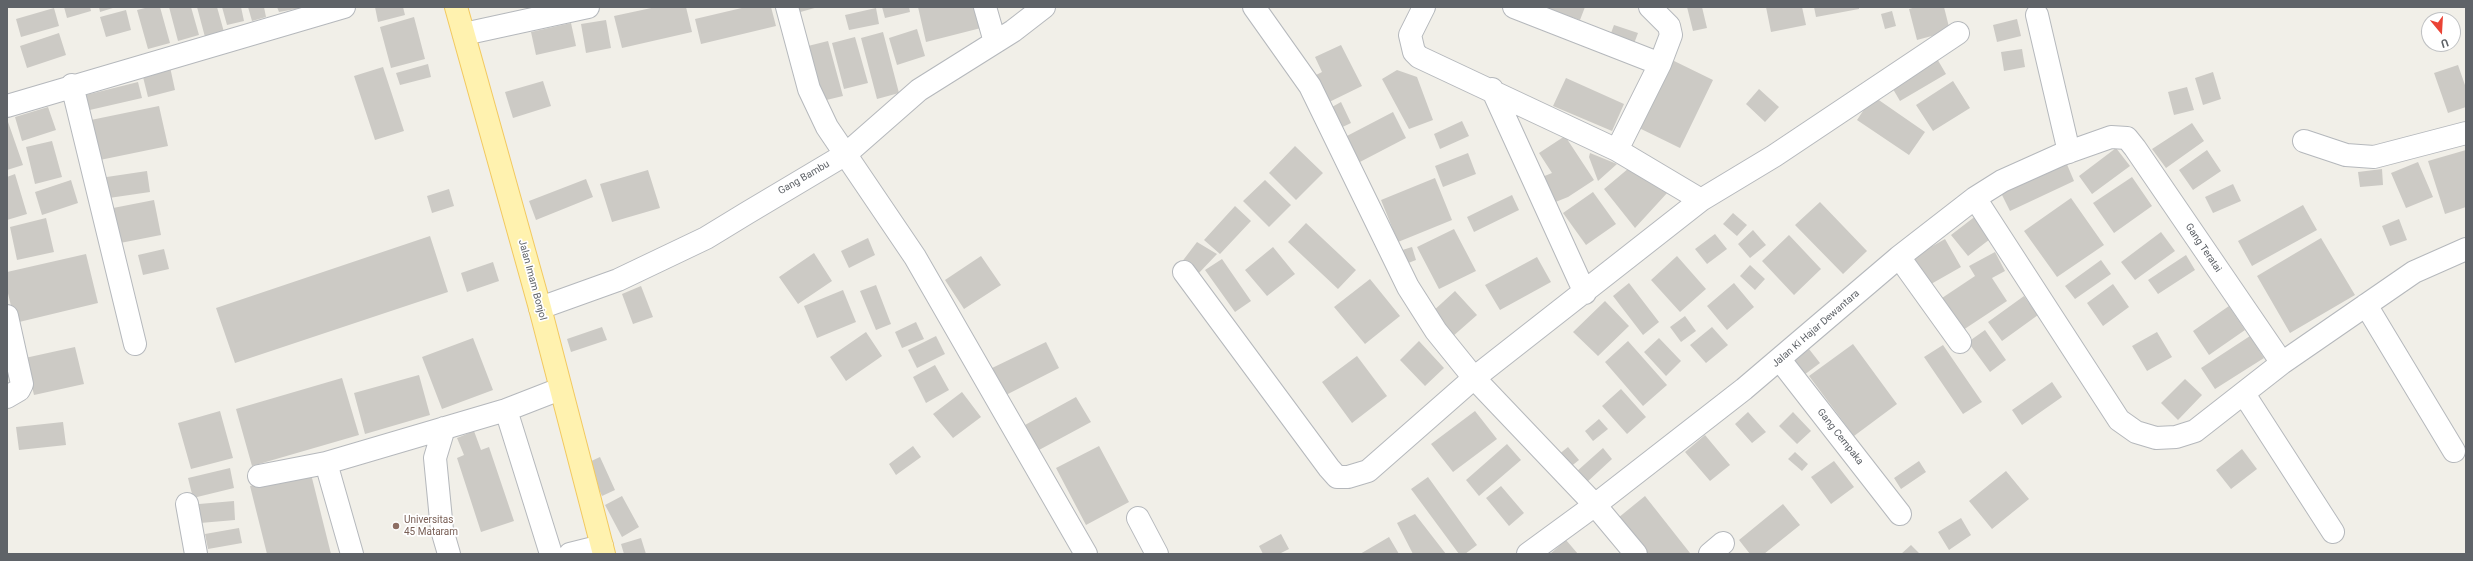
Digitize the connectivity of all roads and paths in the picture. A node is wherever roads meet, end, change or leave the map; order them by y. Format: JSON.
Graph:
{"nodes":[{"id":1,"x":344,"y":7,"type":"edge"},
{"id":2,"x":456,"y":7,"type":"edge"},
{"id":3,"x":588,"y":7,"type":"edge"},
{"id":4,"x":787,"y":7,"type":"edge"},
{"id":5,"x":985,"y":7,"type":"edge"},
{"id":6,"x":1044,"y":7,"type":"edge"},
{"id":7,"x":1254,"y":7,"type":"edge"},
{"id":8,"x":1424,"y":7,"type":"edge"},
{"id":9,"x":1514,"y":7,"type":"edge"},
{"id":10,"x":1650,"y":7,"type":"edge"},
{"id":11,"x":2037,"y":15,"type":"dead end"},
{"id":12,"x":1958,"y":33,"type":"dead end"},
{"id":13,"x":464,"y":34,"type":"junction"},
{"id":14,"x":995,"y":42,"type":"junction"},
{"id":15,"x":1660,"y":64,"type":"junction"},
{"id":16,"x":72,"y":85,"type":"junction"},
{"id":17,"x":1492,"y":89,"type":"junction"},
{"id":18,"x":7,"y":106,"type":"edge"},
{"id":19,"x":2466,"y":133,"type":"edge"},
{"id":20,"x":2121,"y":137,"type":"joint"},
{"id":21,"x":2304,"y":141,"type":"dead end"},
{"id":22,"x":1617,"y":150,"type":"junction"},
{"id":23,"x":2069,"y":152,"type":"junction"},
{"id":24,"x":846,"y":154,"type":"junction"},
{"id":25,"x":1975,"y":198,"type":"junction"},
{"id":26,"x":1701,"y":200,"type":"junction"},
{"id":27,"x":2466,"y":249,"type":"edge"},
{"id":28,"x":1898,"y":257,"type":"junction"},
{"id":29,"x":1184,"y":272,"type":"dead end"},
{"id":30,"x":1585,"y":293,"type":"junction"},
{"id":31,"x":2366,"y":305,"type":"junction"},
{"id":32,"x":540,"y":308,"type":"junction"},
{"id":33,"x":7,"y":316,"type":"edge"},
{"id":34,"x":1960,"y":342,"type":"dead end"},
{"id":35,"x":135,"y":344,"type":"dead end"},
{"id":36,"x":1780,"y":360,"type":"junction"},
{"id":37,"x":2282,"y":363,"type":"junction"},
{"id":38,"x":1474,"y":378,"type":"junction"},
{"id":39,"x":560,"y":389,"type":"junction"},
{"id":40,"x":2244,"y":394,"type":"junction"},
{"id":41,"x":7,"y":397,"type":"edge"},
{"id":42,"x":506,"y":410,"type":"junction"},
{"id":43,"x":444,"y":428,"type":"junction"},
{"id":44,"x":2454,"y":451,"type":"dead end"},
{"id":45,"x":326,"y":463,"type":"junction"},
{"id":46,"x":259,"y":476,"type":"dead end"},
{"id":47,"x":188,"y":504,"type":"dead end"},
{"id":48,"x":1595,"y":505,"type":"junction"},
{"id":49,"x":1900,"y":514,"type":"dead end"},
{"id":50,"x":1138,"y":518,"type":"dead end"},
{"id":51,"x":2333,"y":532,"type":"dead end"},
{"id":52,"x":603,"y":550,"type":"edge"},
{"id":53,"x":196,"y":554,"type":"edge"},
{"id":54,"x":352,"y":554,"type":"edge"},
{"id":55,"x":449,"y":554,"type":"edge"},
{"id":56,"x":551,"y":554,"type":"edge"},
{"id":57,"x":570,"y":554,"type":"edge"},
{"id":58,"x":1086,"y":554,"type":"edge"},
{"id":59,"x":1157,"y":554,"type":"edge"},
{"id":60,"x":1528,"y":554,"type":"edge"},
{"id":61,"x":1636,"y":554,"type":"edge"}],
"edges":[{"from":1,"to":16,"type":"street"},
{"from":2,"to":13,"type":"main road","name":"Jalan Imam Bonjol"},
{"from":3,"to":13,"type":"street"},
{"from":4,"to":24,"type":"street"},
{"from":5,"to":14,"type":"street"},
{"from":6,"to":14,"type":"street","name":"Gang Bambu"},
{"from":7,"to":38,"type":"street"},
{"from":8,"to":17,"type":"street"},
{"from":9,"to":15,"type":"street"},
{"from":10,"to":15,"type":"street"},
{"from":11,"to":23,"type":"street"},
{"from":12,"to":26,"type":"street"},
{"from":13,"to":32,"type":"main road","name":"Jalan Imam Bonjol"},
{"from":14,"to":24,"type":"street","name":"Gang Bambu"},
{"from":15,"to":22,"type":"street"},
{"from":16,"to":18,"type":"street"},
{"from":16,"to":35,"type":"street"},
{"from":17,"to":22,"type":"street"},
{"from":17,"to":30,"type":"street"},
{"from":19,"to":21,"type":"street"},
{"from":20,"to":23,"type":"street","name":"Jalan Ki Hajar Dewantara"},
{"from":20,"to":37,"type":"street","name":"Gang Teratai"},
{"from":22,"to":26,"type":"street"},
{"from":23,"to":25,"type":"street","name":"Jalan Ki Hajar Dewantara"},
{"from":24,"to":32,"type":"street","name":"Gang Bambu"},
{"from":24,"to":58,"type":"street"},
{"from":25,"to":28,"type":"street","name":"Jalan Ki Hajar Dewantara"},
{"from":25,"to":40,"type":"street"},
{"from":26,"to":30,"type":"street"},
{"from":27,"to":31,"type":"street"},
{"from":28,"to":34,"type":"street"},
{"from":28,"to":36,"type":"street","name":"Jalan Ki Hajar Dewantara"},
{"from":29,"to":38,"type":"street"},
{"from":30,"to":38,"type":"street"},
{"from":31,"to":37,"type":"street"},
{"from":31,"to":44,"type":"street"},
{"from":32,"to":39,"type":"main road","name":"Jalan Imam Bonjol"},
{"from":33,"to":41,"type":"street"},
{"from":36,"to":48,"type":"street","name":"Jalan Ki Hajar Dewantara"},
{"from":36,"to":49,"type":"street","name":"Gang Cempaka"},
{"from":37,"to":40,"type":"street"},
{"from":38,"to":48,"type":"street"},
{"from":39,"to":42,"type":"street"},
{"from":39,"to":52,"type":"main road","name":"Jalan Imam Bonjol"},
{"from":40,"to":51,"type":"street"},
{"from":42,"to":43,"type":"street"},
{"from":42,"to":56,"type":"street"},
{"from":43,"to":45,"type":"street"},
{"from":43,"to":55,"type":"street"},
{"from":45,"to":46,"type":"street"},
{"from":45,"to":54,"type":"street"},
{"from":47,"to":53,"type":"street"},
{"from":48,"to":60,"type":"street","name":"Jalan Ki Hajar Dewantara"},
{"from":48,"to":61,"type":"street"},
{"from":50,"to":59,"type":"street"},
{"from":52,"to":57,"type":"street"}]}
